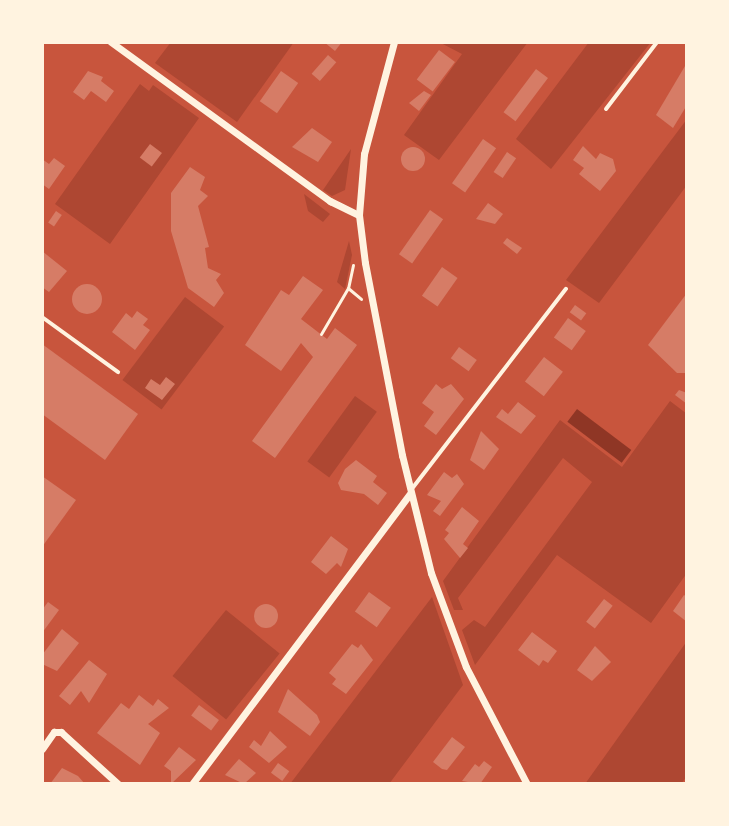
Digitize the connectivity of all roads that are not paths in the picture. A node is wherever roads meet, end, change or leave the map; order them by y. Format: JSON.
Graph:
{"nodes":[{"id":1,"x":111,"y":42,"type":"edge"},
{"id":2,"x":394,"y":42,"type":"edge"},
{"id":3,"x":657,"y":42,"type":"edge"},
{"id":4,"x":606,"y":109,"type":"dead end"},
{"id":5,"x":359,"y":215,"type":"junction"},
{"id":6,"x":566,"y":289,"type":"dead end"},
{"id":7,"x":42,"y":317,"type":"edge"},
{"id":8,"x":118,"y":372,"type":"dead end"},
{"id":9,"x":410,"y":493,"type":"junction"},
{"id":10,"x":42,"y":749,"type":"edge"},
{"id":11,"x":118,"y":784,"type":"edge"},
{"id":12,"x":192,"y":784,"type":"edge"},
{"id":13,"x":527,"y":784,"type":"edge"}],
"edges":[{"from":1,"to":5,"type":"street"},
{"from":2,"to":5,"type":"street"},
{"from":3,"to":4,"type":"lane"},
{"from":5,"to":9,"type":"street"},
{"from":6,"to":9,"type":"lane"},
{"from":7,"to":8,"type":"lane"},
{"from":9,"to":12,"type":"street"},
{"from":9,"to":13,"type":"street"},
{"from":10,"to":11,"type":"street"}]}
